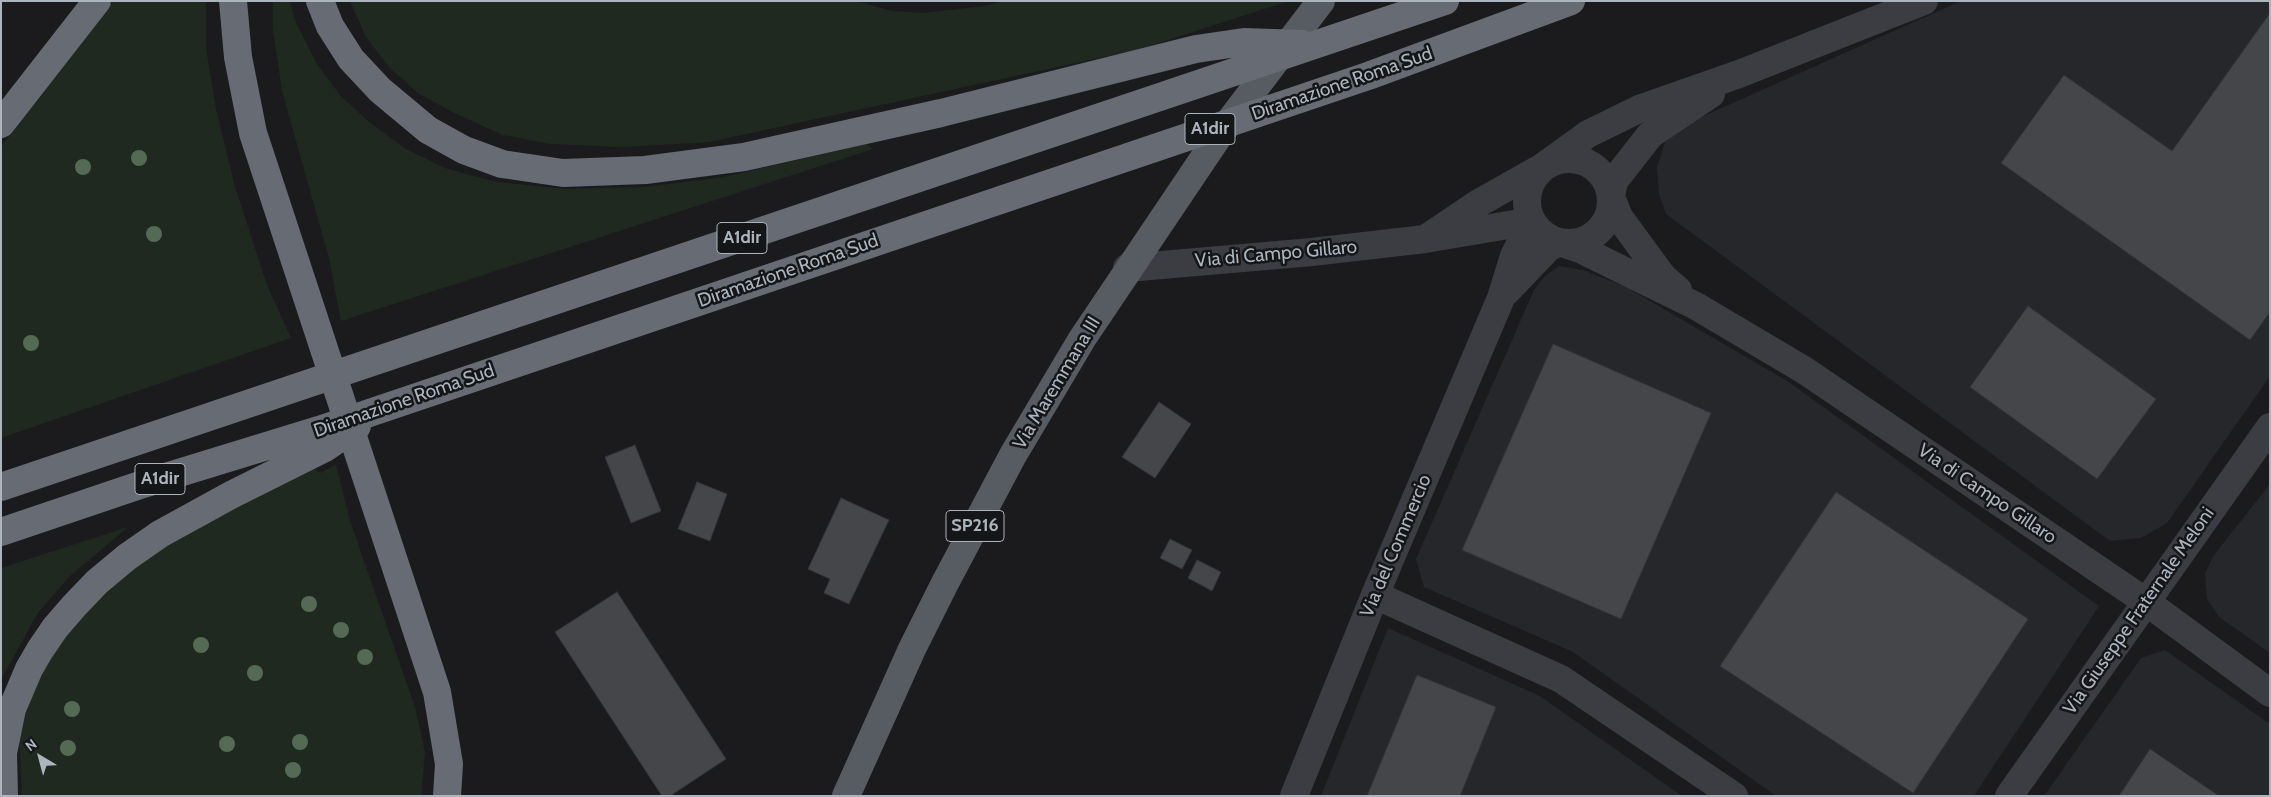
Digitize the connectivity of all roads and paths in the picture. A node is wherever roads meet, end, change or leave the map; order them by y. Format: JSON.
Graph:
{"nodes":[{"id":1,"x":96,"y":1,"type":"edge"},
{"id":2,"x":233,"y":1,"type":"edge"},
{"id":3,"x":320,"y":1,"type":"edge"},
{"id":4,"x":1321,"y":1,"type":"edge"},
{"id":5,"x":1571,"y":1,"type":"edge"},
{"id":6,"x":1924,"y":1,"type":"edge"},
{"id":7,"x":1436,"y":4,"type":"edge"},
{"id":8,"x":1313,"y":45,"type":"junction"},
{"id":9,"x":1739,"y":74,"type":"junction"},
{"id":10,"x":1,"y":124,"type":"edge"},
{"id":11,"x":1541,"y":168,"type":"junction"},
{"id":12,"x":1611,"y":197,"type":"junction"},
{"id":13,"x":1532,"y":221,"type":"junction"},
{"id":14,"x":1425,"y":239,"type":"junction"},
{"id":15,"x":1559,"y":242,"type":"junction"},
{"id":16,"x":1128,"y":268,"type":"junction"},
{"id":17,"x":1501,"y":298,"type":"junction"},
{"id":18,"x":1696,"y":306,"type":"junction"},
{"id":19,"x":2270,"y":427,"type":"edge"},
{"id":20,"x":322,"y":439,"type":"junction"},
{"id":21,"x":1,"y":487,"type":"edge"},
{"id":22,"x":1,"y":532,"type":"edge"},
{"id":23,"x":1375,"y":595,"type":"junction"},
{"id":24,"x":2145,"y":601,"type":"junction"},
{"id":25,"x":2270,"y":692,"type":"edge"},
{"id":26,"x":4,"y":796,"type":"edge"},
{"id":27,"x":448,"y":796,"type":"edge"},
{"id":28,"x":846,"y":796,"type":"edge"},
{"id":29,"x":1294,"y":796,"type":"edge"},
{"id":30,"x":1734,"y":796,"type":"edge"},
{"id":31,"x":2009,"y":796,"type":"edge"}],
"edges":[{"from":1,"to":10,"type":"highway"},
{"from":2,"to":27,"type":"highway"},
{"from":3,"to":8,"type":"highway"},
{"from":4,"to":16,"type":"main road","name":"Via Maremmana III","number":"SP216"},
{"from":5,"to":20,"type":"highway","name":"Diramazione Roma Sud","number":"A1dir"},
{"from":6,"to":9,"type":"street"},
{"from":7,"to":8,"type":"highway","number":"A1dir"},
{"from":8,"to":21,"type":"highway","number":"A1dir"},
{"from":9,"to":11,"type":"street"},
{"from":9,"to":12,"type":"street"},
{"from":11,"to":12,"type":"street"},
{"from":11,"to":13,"type":"street"},
{"from":11,"to":14,"type":"street"},
{"from":12,"to":15,"type":"street"},
{"from":12,"to":18,"type":"street","name":"Via di Campo Gillaro"},
{"from":13,"to":14,"type":"street","name":"Via di Campo Gillaro"},
{"from":13,"to":15,"type":"street"},
{"from":13,"to":17,"type":"street","name":"Via del Commercio"},
{"from":14,"to":16,"type":"street","name":"Via di Campo Gillaro"},
{"from":15,"to":17,"type":"street","name":"Via del Commercio"},
{"from":15,"to":18,"type":"street","name":"Via di Campo Gillaro"},
{"from":16,"to":28,"type":"main road","name":"Via Maremmana III","number":"SP216"},
{"from":17,"to":23,"type":"street","name":"Via del Commercio"},
{"from":18,"to":24,"type":"street","name":"Via di Campo Gillaro"},
{"from":19,"to":24,"type":"street","name":"Via Giuseppe Fraternale Meloni"},
{"from":20,"to":22,"type":"highway","name":"Diramazione Roma Sud","number":"A1dir"},
{"from":20,"to":26,"type":"highway"},
{"from":23,"to":29,"type":"street","name":"Via del Commercio"},
{"from":23,"to":30,"type":"street"},
{"from":24,"to":25,"type":"street","name":"Via di Campo Gillaro"},
{"from":24,"to":31,"type":"street","name":"Via Giuseppe Fraternale Meloni"}]}
